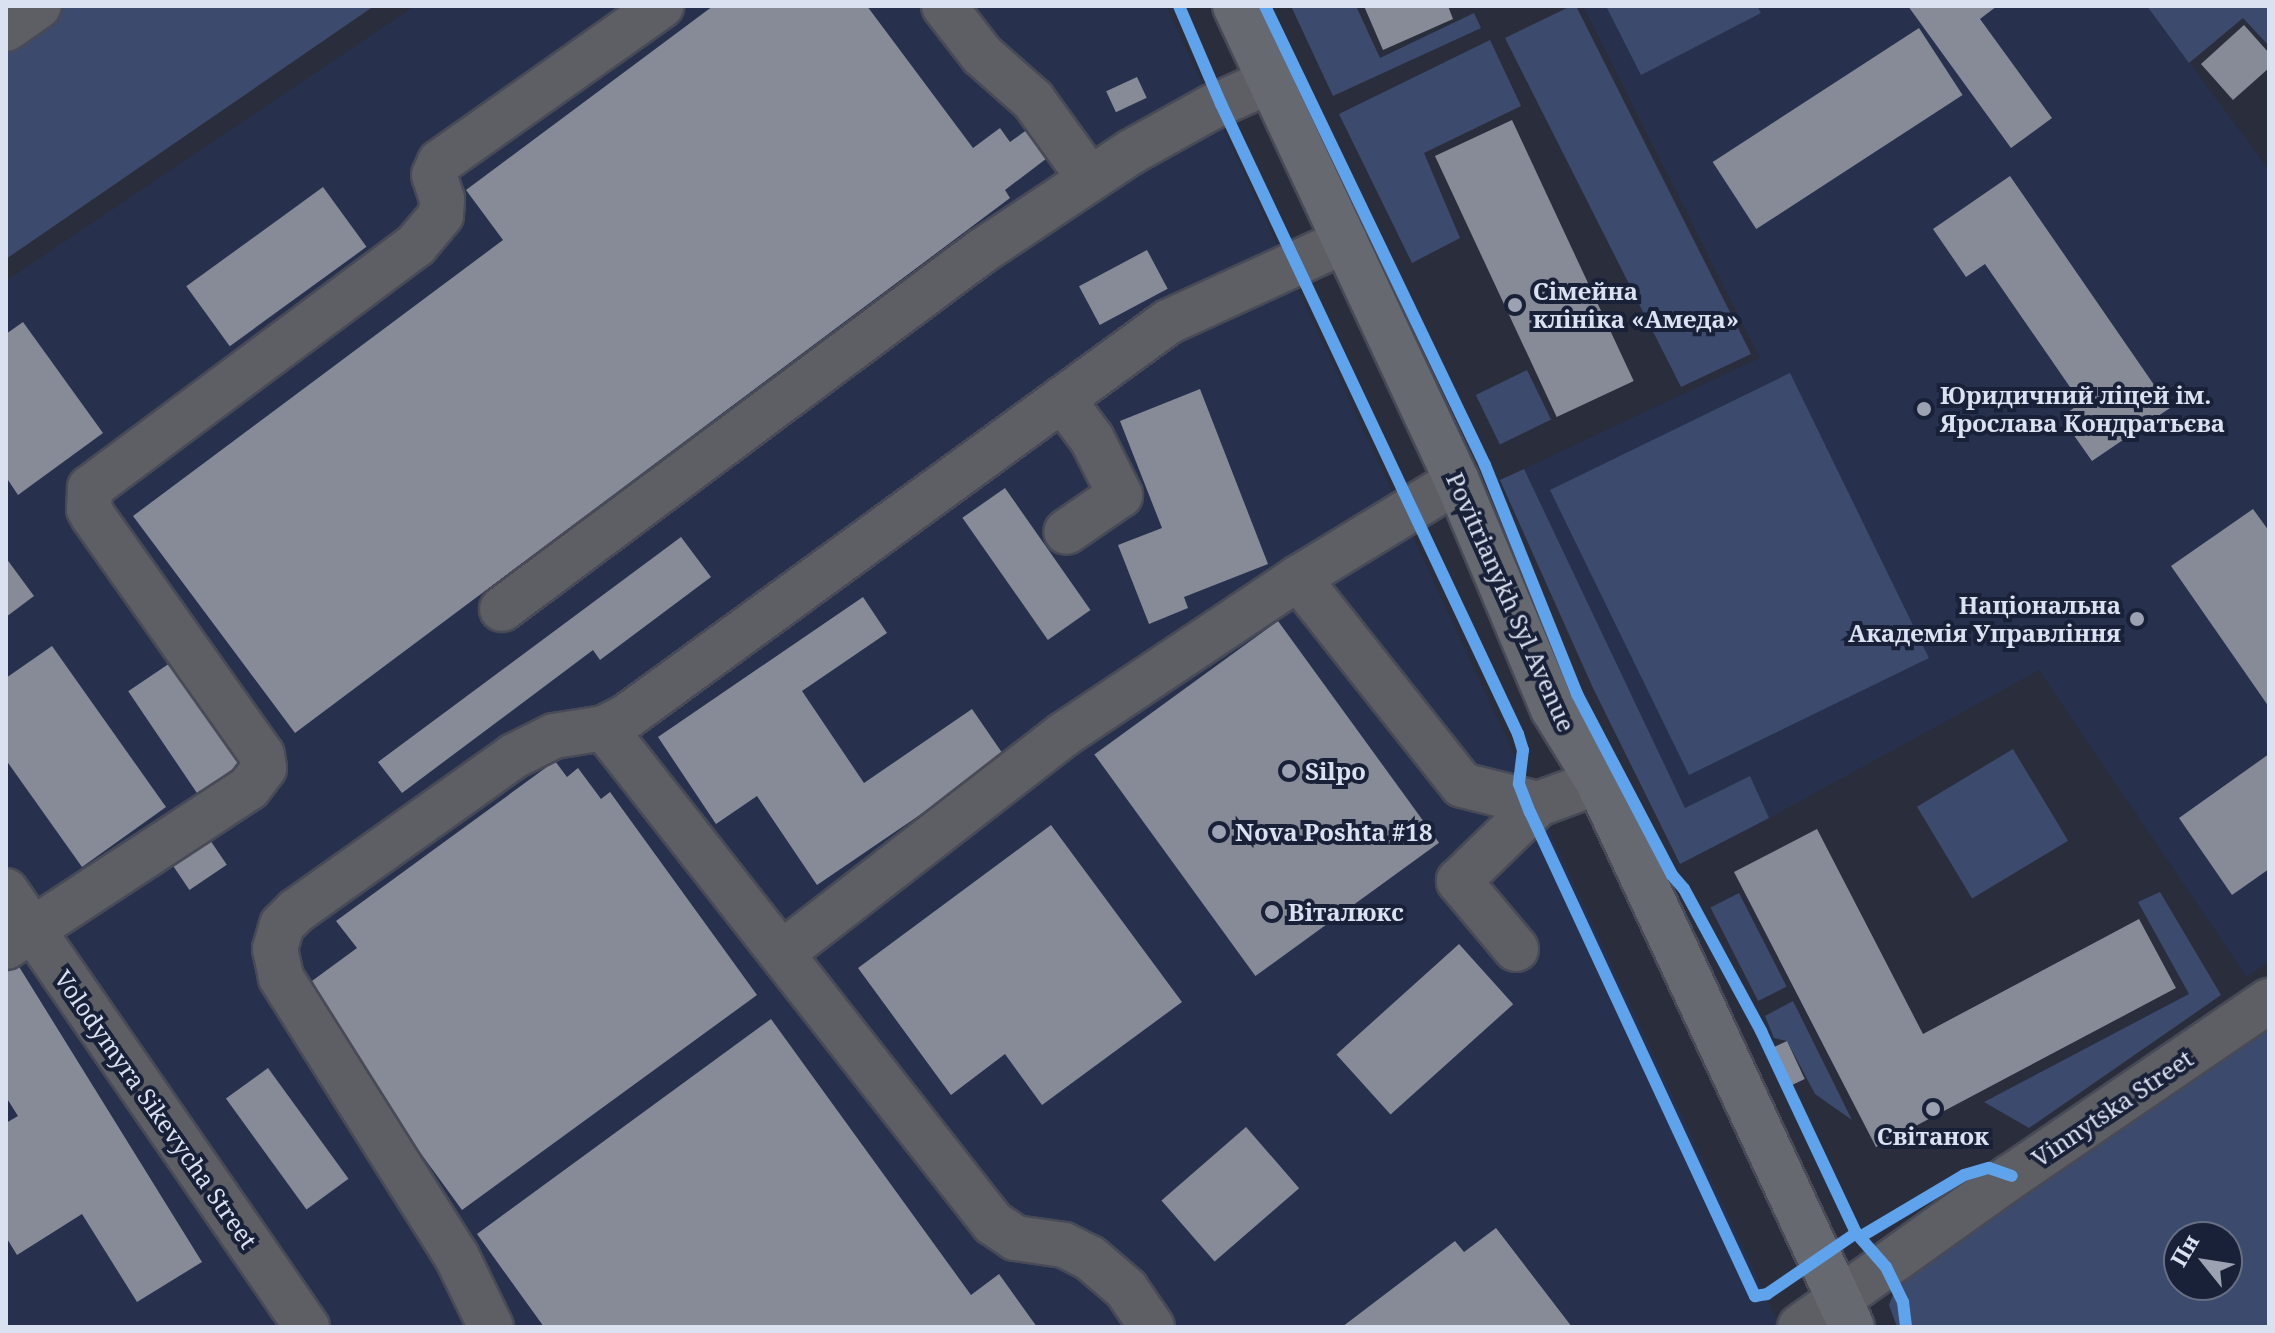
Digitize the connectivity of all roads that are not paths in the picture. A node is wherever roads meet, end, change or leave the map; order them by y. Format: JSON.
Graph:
{"nodes":[{"id":1,"x":39,"y":6,"type":"edge"},
{"id":2,"x":661,"y":6,"type":"edge"},
{"id":3,"x":944,"y":6,"type":"edge"},
{"id":4,"x":1235,"y":6,"type":"edge"},
{"id":5,"x":6,"y":29,"type":"edge"},
{"id":6,"x":1270,"y":81,"type":"junction"},
{"id":7,"x":1090,"y":179,"type":"junction"},
{"id":8,"x":1345,"y":241,"type":"junction"},
{"id":9,"x":1062,"y":399,"type":"junction"},
{"id":10,"x":1457,"y":481,"type":"junction"},
{"id":11,"x":1066,"y":532,"type":"dead end"},
{"id":12,"x":1298,"y":578,"type":"junction"},
{"id":13,"x":502,"y":609,"type":"dead end"},
{"id":14,"x":604,"y":728,"type":"junction"},
{"id":15,"x":1598,"y":782,"type":"junction"},
{"id":16,"x":1538,"y":804,"type":"junction"},
{"id":17,"x":6,"y":891,"type":"edge"},
{"id":18,"x":20,"y":939,"type":"edge"},
{"id":19,"x":1516,"y":949,"type":"dead end"},
{"id":20,"x":782,"y":953,"type":"junction"},
{"id":21,"x":2269,"y":1001,"type":"edge"},
{"id":22,"x":1846,"y":1313,"type":"edge"},
{"id":23,"x":307,"y":1327,"type":"edge"},
{"id":24,"x":491,"y":1327,"type":"edge"},
{"id":25,"x":1152,"y":1327,"type":"edge"},
{"id":26,"x":1800,"y":1327,"type":"edge"}],
"edges":[{"from":1,"to":5,"type":"street"},
{"from":2,"to":18,"type":"street"},
{"from":3,"to":7,"type":"street"},
{"from":4,"to":6,"type":"main road","name":"Povitrianykh Syl Avenue"},
{"from":6,"to":7,"type":"street"},
{"from":6,"to":8,"type":"main road","name":"Povitrianykh Syl Avenue"},
{"from":7,"to":13,"type":"street"},
{"from":8,"to":9,"type":"street"},
{"from":8,"to":10,"type":"main road","name":"Povitrianykh Syl Avenue"},
{"from":9,"to":11,"type":"street"},
{"from":9,"to":14,"type":"street"},
{"from":10,"to":12,"type":"street"},
{"from":10,"to":15,"type":"main road","name":"Povitrianykh Syl Avenue"},
{"from":12,"to":16,"type":"street"},
{"from":12,"to":20,"type":"street"},
{"from":14,"to":20,"type":"street"},
{"from":14,"to":24,"type":"street"},
{"from":15,"to":16,"type":"street"},
{"from":15,"to":22,"type":"main road","name":"Povitrianykh Syl Avenue"},
{"from":16,"to":19,"type":"street"},
{"from":17,"to":18,"type":"street","name":"Volodymyra Sikevycha Street"},
{"from":18,"to":23,"type":"street","name":"Volodymyra Sikevycha Street"},
{"from":20,"to":25,"type":"street"},
{"from":21,"to":22,"type":"street","name":"Vinnytska Street"},
{"from":22,"to":26,"type":"street","name":"Vinnytska Street"}]}
